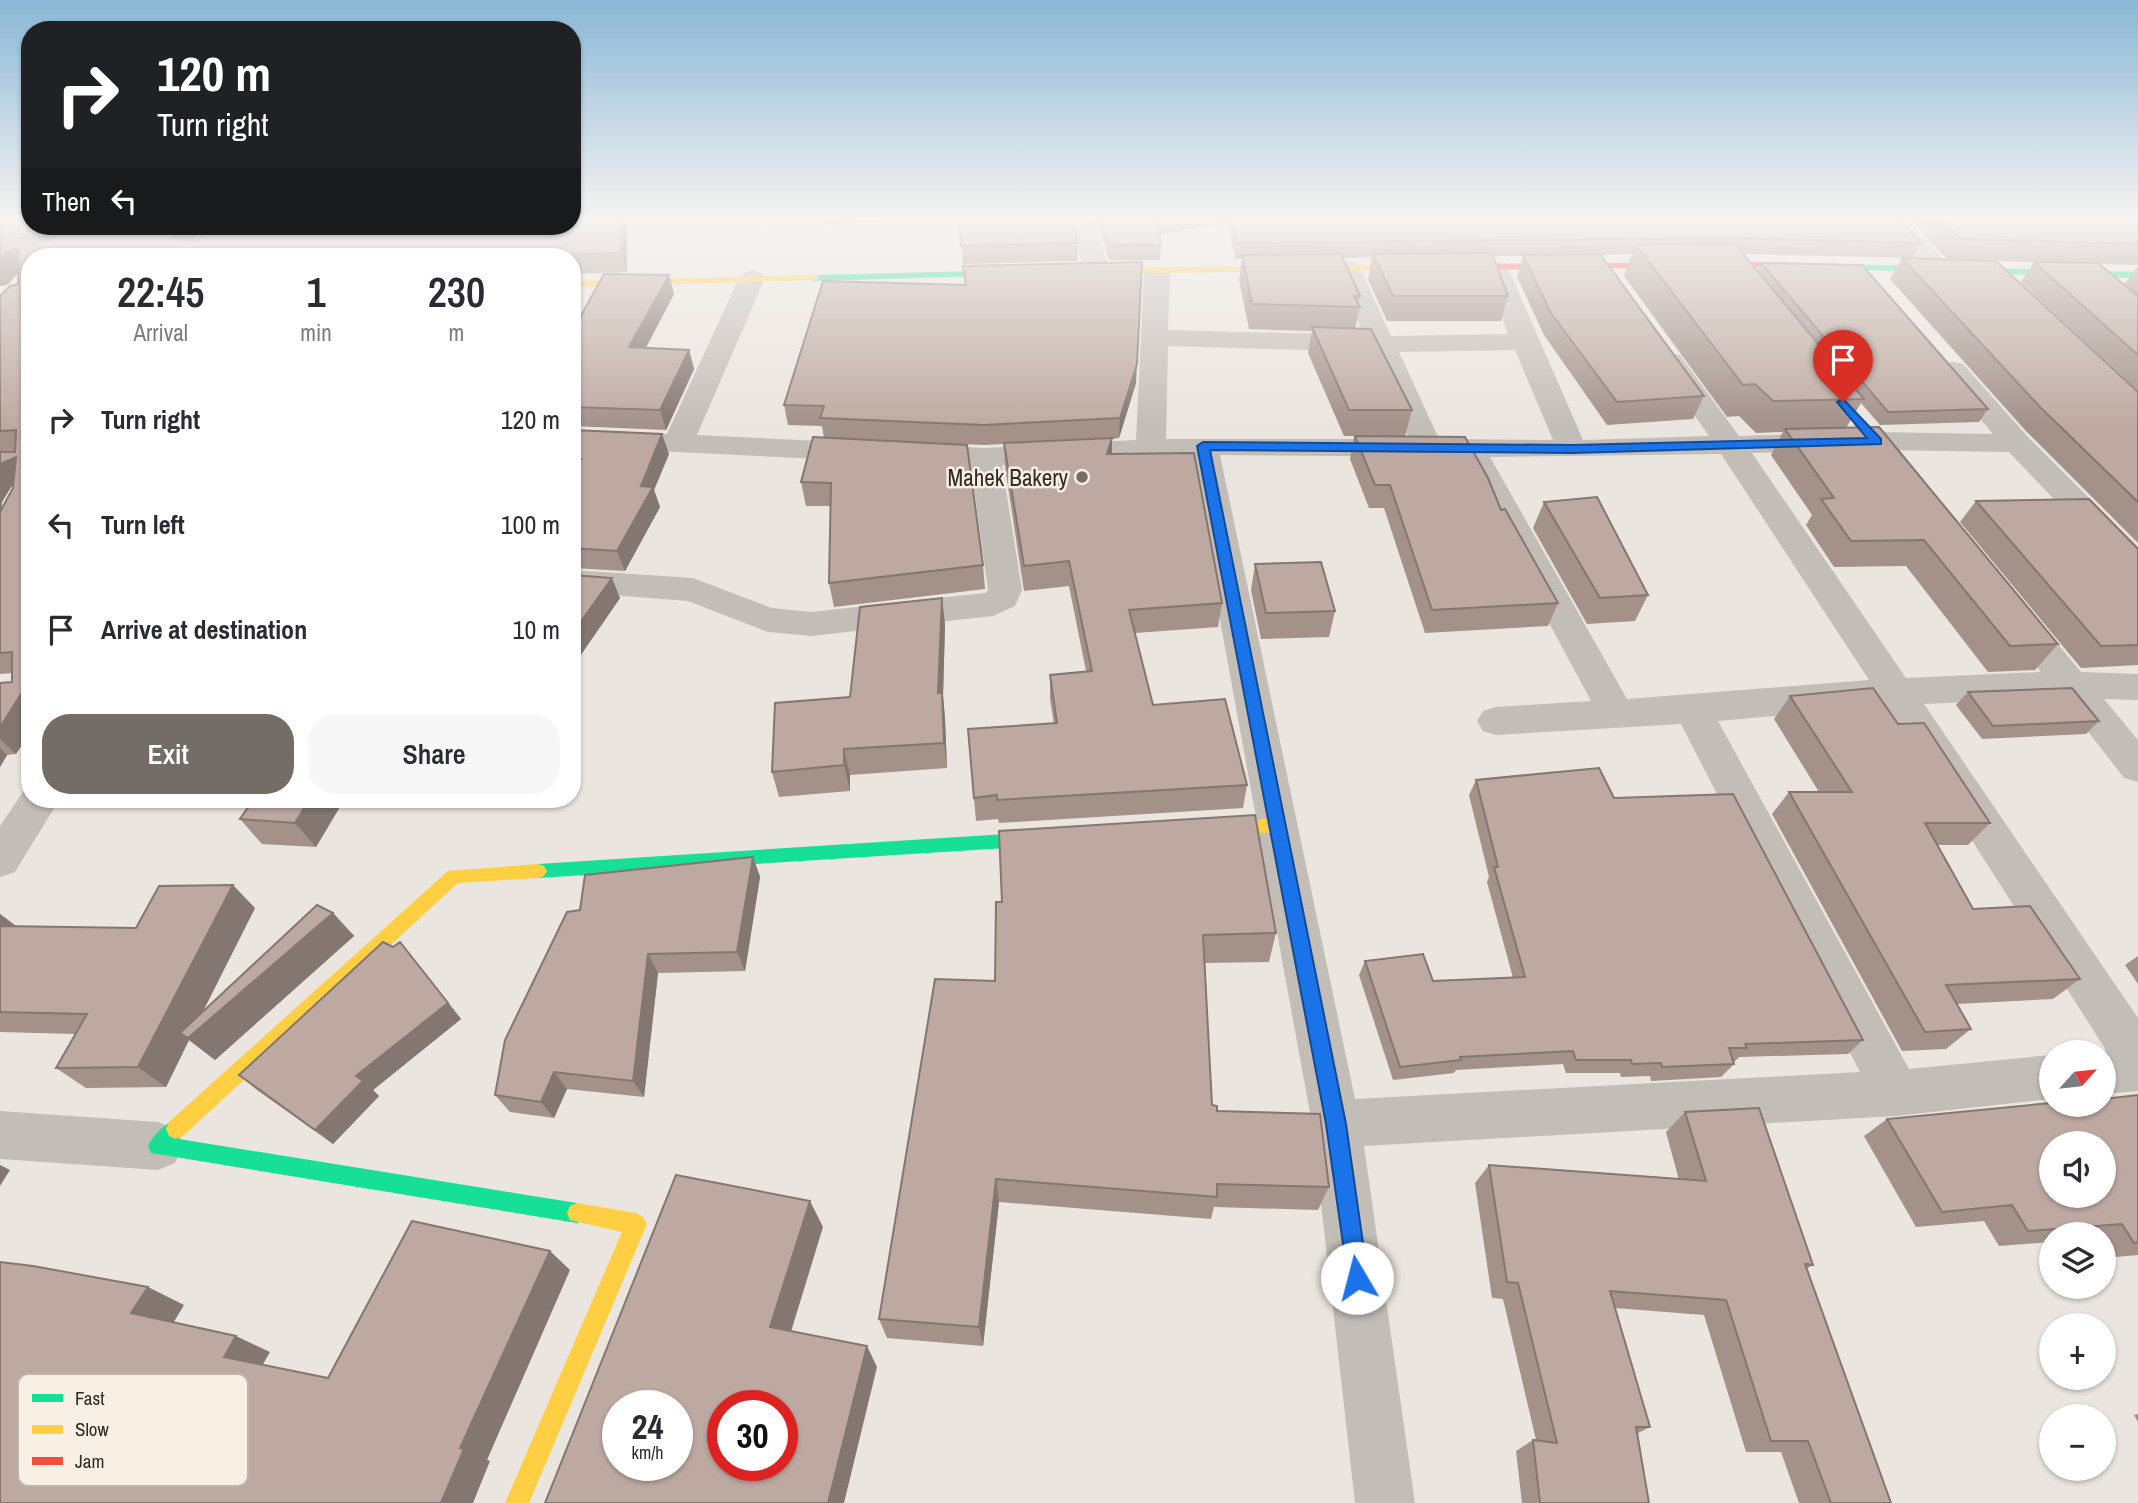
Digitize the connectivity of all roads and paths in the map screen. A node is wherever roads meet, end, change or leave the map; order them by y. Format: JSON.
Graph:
{"nodes":[{"id":1,"x":598,"y":286,"type":"edge"},
{"id":2,"x":748,"y":286,"type":"edge"},
{"id":3,"x":1156,"y":286,"type":"edge"},
{"id":4,"x":1355,"y":286,"type":"edge"},
{"id":5,"x":1504,"y":286,"type":"edge"},
{"id":6,"x":1616,"y":286,"type":"edge"},
{"id":7,"x":1747,"y":286,"type":"edge"},
{"id":8,"x":1879,"y":286,"type":"edge"},
{"id":9,"x":2006,"y":286,"type":"edge"},
{"id":10,"x":2105,"y":286,"type":"edge"},
{"id":11,"x":1755,"y":296,"type":"edge"},
{"id":12,"x":2118,"y":297,"type":"edge"},
{"id":13,"x":1625,"y":299,"type":"edge"},
{"id":14,"x":2019,"y":299,"type":"edge"},
{"id":15,"x":1891,"y":300,"type":"edge"},
{"id":16,"x":586,"y":309,"type":"edge"},
{"id":17,"x":1650,"y":333,"type":"edge"},
{"id":18,"x":1154,"y":338,"type":"junction"},
{"id":19,"x":1525,"y":342,"type":"junction"},
{"id":20,"x":1382,"y":344,"type":"junction"},
{"id":21,"x":1936,"y":351,"type":"edge"},
{"id":22,"x":1850,"y":410,"type":"edge"},
{"id":23,"x":581,"y":438,"type":"edge"},
{"id":24,"x":679,"y":441,"type":"junction"},
{"id":25,"x":1876,"y":442,"type":"junction"},
{"id":26,"x":2017,"y":443,"type":"junction"},
{"id":27,"x":1731,"y":445,"type":"junction"},
{"id":28,"x":1203,"y":446,"type":"junction"},
{"id":29,"x":1428,"y":448,"type":"junction"},
{"id":30,"x":1470,"y":448,"type":"junction"},
{"id":31,"x":1151,"y":449,"type":"junction"},
{"id":32,"x":1572,"y":449,"type":"junction"},
{"id":33,"x":985,"y":457,"type":"junction"},
{"id":34,"x":1901,"y":473,"type":"edge"},
{"id":35,"x":2138,"y":567,"type":"edge"},
{"id":36,"x":581,"y":582,"type":"edge"},
{"id":37,"x":1994,"y":588,"type":"edge"},
{"id":38,"x":2070,"y":683,"type":"junction"},
{"id":39,"x":2138,"y":687,"type":"edge"},
{"id":40,"x":1898,"y":692,"type":"junction"},
{"id":41,"x":1693,"y":710,"type":"junction"},
{"id":42,"x":1616,"y":714,"type":"junction"},
{"id":43,"x":1496,"y":721,"type":"dead end"},
{"id":44,"x":2138,"y":768,"type":"edge"},
{"id":45,"x":33,"y":808,"type":"edge"},
{"id":46,"x":1277,"y":825,"type":"junction"},
{"id":47,"x":1195,"y":830,"type":"edge"},
{"id":48,"x":1070,"y":837,"type":"edge"},
{"id":49,"x":0,"y":860,"type":"edge"},
{"id":50,"x":2138,"y":1058,"type":"edge"},
{"id":51,"x":2138,"y":1069,"type":"edge"},
{"id":52,"x":2116,"y":1071,"type":"edge"},
{"id":53,"x":2039,"y":1078,"type":"edge"},
{"id":54,"x":1896,"y":1093,"type":"junction"},
{"id":55,"x":1336,"y":1124,"type":"junction"},
{"id":56,"x":0,"y":1135,"type":"edge"},
{"id":57,"x":158,"y":1146,"type":"junction"},
{"id":58,"x":517,"y":1503,"type":"edge"},
{"id":59,"x":1385,"y":1503,"type":"edge"}],
"edges":[{"from":1,"to":16,"type":"street"},
{"from":2,"to":24,"type":"street"},
{"from":3,"to":18,"type":"street"},
{"from":4,"to":20,"type":"street"},
{"from":5,"to":19,"type":"street"},
{"from":6,"to":13,"type":"street"},
{"from":7,"to":11,"type":"street"},
{"from":8,"to":15,"type":"street"},
{"from":9,"to":14,"type":"street"},
{"from":10,"to":12,"type":"street"},
{"from":17,"to":27,"type":"street"},
{"from":18,"to":20,"type":"street"},
{"from":18,"to":31,"type":"street"},
{"from":19,"to":20,"type":"street"},
{"from":19,"to":32,"type":"street"},
{"from":20,"to":29,"type":"street"},
{"from":21,"to":26,"type":"street"},
{"from":22,"to":25,"type":"street"},
{"from":23,"to":24,"type":"street"},
{"from":24,"to":33,"type":"street"},
{"from":25,"to":26,"type":"street"},
{"from":25,"to":27,"type":"street"},
{"from":25,"to":34,"type":"street"},
{"from":26,"to":35,"type":"street"},
{"from":27,"to":32,"type":"street"},
{"from":27,"to":40,"type":"street"},
{"from":28,"to":29,"type":"street"},
{"from":28,"to":31,"type":"street"},
{"from":28,"to":46,"type":"street"},
{"from":29,"to":30,"type":"street"},
{"from":30,"to":32,"type":"street"},
{"from":30,"to":42,"type":"street"},
{"from":31,"to":33,"type":"street"},
{"from":33,"to":36,"type":"street"},
{"from":37,"to":38,"type":"street"},
{"from":38,"to":39,"type":"street"},
{"from":38,"to":40,"type":"street"},
{"from":38,"to":44,"type":"street"},
{"from":40,"to":41,"type":"street"},
{"from":40,"to":50,"type":"street"},
{"from":41,"to":42,"type":"street"},
{"from":41,"to":54,"type":"street"},
{"from":42,"to":43,"type":"street"},
{"from":45,"to":49,"type":"street"},
{"from":46,"to":47,"type":"street"},
{"from":46,"to":55,"type":"street"},
{"from":48,"to":57,"type":"street"},
{"from":51,"to":52,"type":"street"},
{"from":53,"to":54,"type":"street"},
{"from":54,"to":55,"type":"street"},
{"from":55,"to":59,"type":"street"},
{"from":56,"to":57,"type":"street"},
{"from":57,"to":58,"type":"street"}]}
